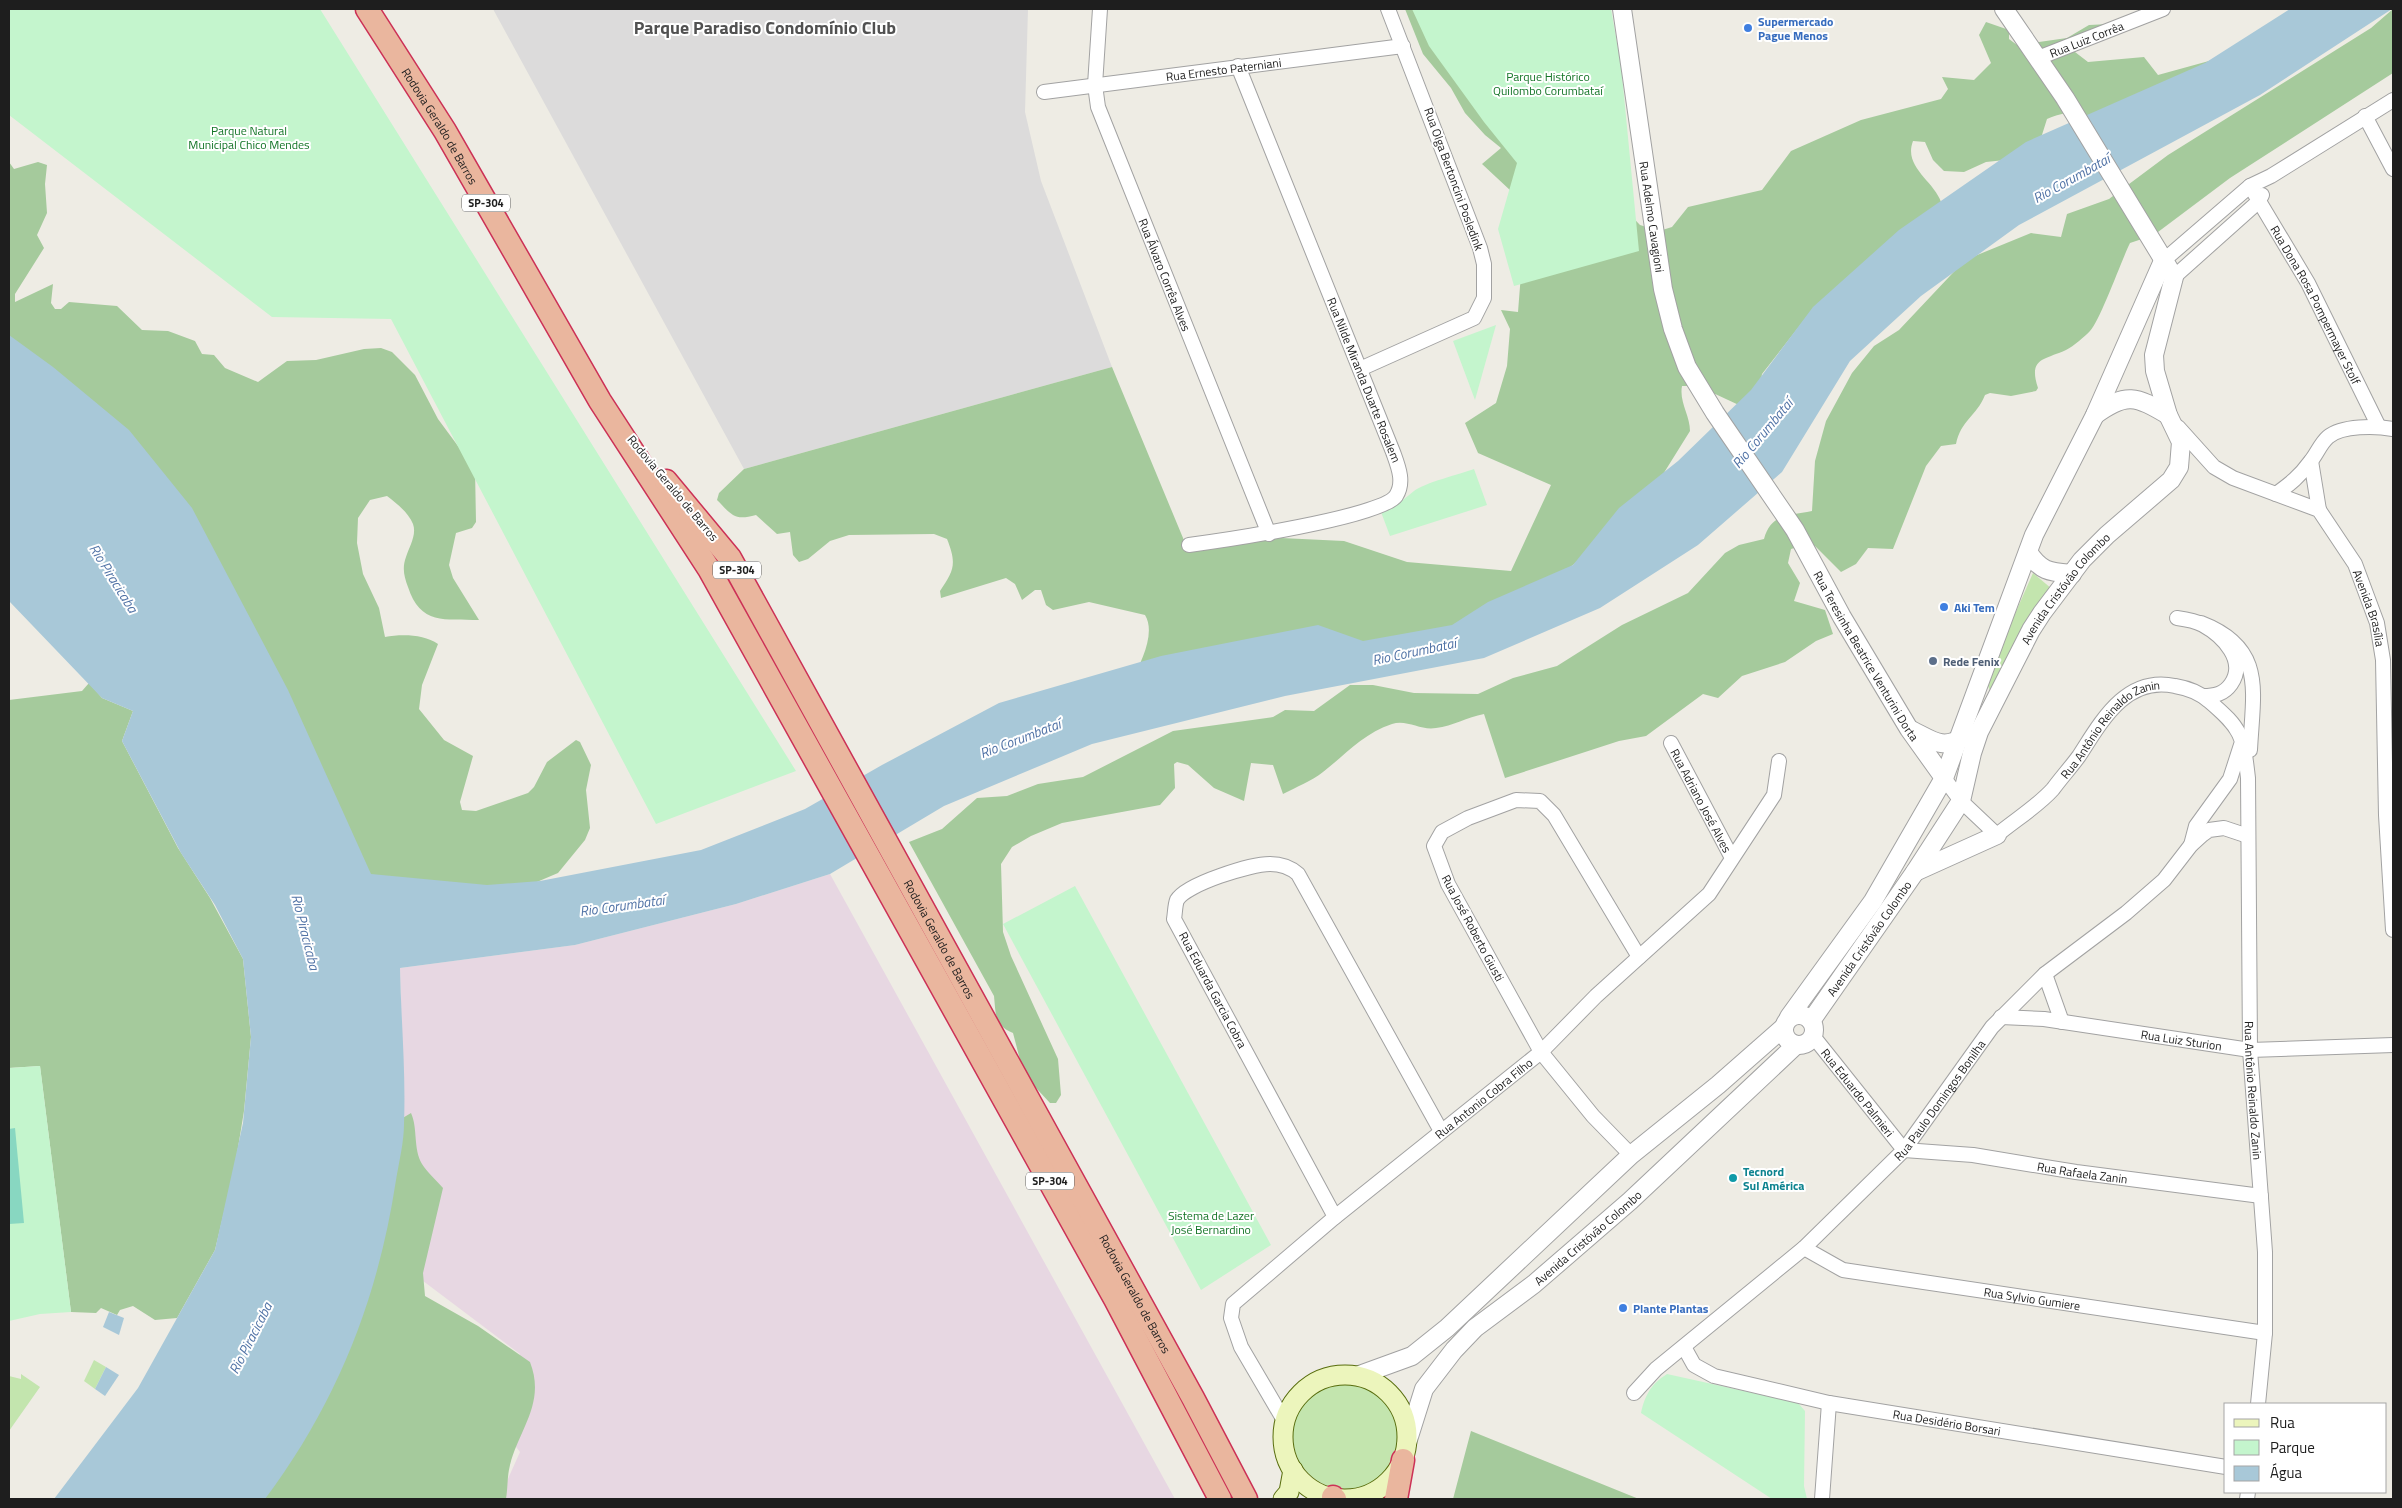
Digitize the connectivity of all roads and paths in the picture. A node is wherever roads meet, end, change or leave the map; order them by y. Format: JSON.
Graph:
{"nodes":[{"id":1,"x":367,"y":9,"type":"edge"},
{"id":2,"x":1100,"y":9,"type":"edge"},
{"id":3,"x":1388,"y":9,"type":"edge"},
{"id":4,"x":1622,"y":9,"type":"edge"},
{"id":5,"x":2004,"y":9,"type":"edge"},
{"id":6,"x":2163,"y":9,"type":"edge"},
{"id":7,"x":1403,"y":46,"type":"junction"},
{"id":8,"x":2038,"y":58,"type":"junction"},
{"id":9,"x":1238,"y":66,"type":"junction"},
{"id":10,"x":1095,"y":84,"type":"junction"},
{"id":11,"x":1044,"y":92,"type":"dead end"},
{"id":12,"x":2393,"y":100,"type":"edge"},
{"id":13,"x":2366,"y":116,"type":"junction"},
{"id":14,"x":2393,"y":169,"type":"edge"},
{"id":15,"x":2271,"y":176,"type":"junction"},
{"id":16,"x":2250,"y":186,"type":"junction"},
{"id":17,"x":2258,"y":202,"type":"junction"},
{"id":18,"x":2163,"y":261,"type":"junction"},
{"id":19,"x":2174,"y":278,"type":"junction"},
{"id":20,"x":1360,"y":369,"type":"junction"},
{"id":21,"x":600,"y":401,"type":"junction"},
{"id":22,"x":2095,"y":415,"type":"junction"},
{"id":23,"x":2168,"y":415,"type":"junction"},
{"id":24,"x":2379,"y":427,"type":"junction"},
{"id":25,"x":2393,"y":430,"type":"edge"},
{"id":26,"x":2311,"y":461,"type":"junction"},
{"id":27,"x":2276,"y":494,"type":"junction"},
{"id":28,"x":2319,"y":510,"type":"junction"},
{"id":29,"x":1795,"y":530,"type":"joint"},
{"id":30,"x":1269,"y":534,"type":"junction"},
{"id":31,"x":1189,"y":545,"type":"dead end"},
{"id":32,"x":2028,"y":552,"type":"junction"},
{"id":33,"x":2072,"y":574,"type":"junction"},
{"id":34,"x":2177,"y":618,"type":"dead end"},
{"id":35,"x":2201,"y":623,"type":"junction"},
{"id":36,"x":2203,"y":696,"type":"junction"},
{"id":37,"x":1992,"y":710,"type":"junction"},
{"id":38,"x":1909,"y":728,"type":"junction"},
{"id":39,"x":2242,"y":737,"type":"junction"},
{"id":40,"x":1956,"y":742,"type":"junction"},
{"id":41,"x":1671,"y":743,"type":"dead end"},
{"id":42,"x":1779,"y":761,"type":"dead end"},
{"id":43,"x":1944,"y":778,"type":"junction"},
{"id":44,"x":2248,"y":778,"type":"junction"},
{"id":45,"x":1960,"y":801,"type":"junction"},
{"id":46,"x":1997,"y":835,"type":"junction"},
{"id":47,"x":2248,"y":836,"type":"junction"},
{"id":48,"x":2190,"y":845,"type":"junction"},
{"id":49,"x":1732,"y":858,"type":"junction"},
{"id":50,"x":1916,"y":872,"type":"junction"},
{"id":51,"x":898,"y":883,"type":"junction"},
{"id":52,"x":2393,"y":930,"type":"edge"},
{"id":53,"x":1639,"y":957,"type":"junction"},
{"id":54,"x":2046,"y":974,"type":"junction"},
{"id":55,"x":2001,"y":1017,"type":"junction"},
{"id":56,"x":1787,"y":1022,"type":"junction"},
{"id":57,"x":2062,"y":1022,"type":"junction"},
{"id":58,"x":1812,"y":1029,"type":"junction"},
{"id":59,"x":1796,"y":1045,"type":"junction"},
{"id":60,"x":2393,"y":1045,"type":"edge"},
{"id":61,"x":2250,"y":1050,"type":"junction"},
{"id":62,"x":1541,"y":1052,"type":"junction"},
{"id":63,"x":1441,"y":1131,"type":"junction"},
{"id":64,"x":1904,"y":1150,"type":"junction"},
{"id":65,"x":1631,"y":1155,"type":"junction"},
{"id":66,"x":2261,"y":1196,"type":"junction"},
{"id":67,"x":1335,"y":1217,"type":"junction"},
{"id":68,"x":1804,"y":1248,"type":"junction"},
{"id":69,"x":2265,"y":1333,"type":"junction"},
{"id":70,"x":1684,"y":1347,"type":"junction"},
{"id":71,"x":1358,"y":1376,"type":"junction"},
{"id":72,"x":1634,"y":1393,"type":"dead end"},
{"id":73,"x":1829,"y":1402,"type":"junction"},
{"id":74,"x":2258,"y":1403,"type":"edge"},
{"id":75,"x":1285,"y":1422,"type":"junction"},
{"id":76,"x":1404,"y":1453,"type":"junction"},
{"id":77,"x":2224,"y":1467,"type":"edge"},
{"id":78,"x":1293,"y":1470,"type":"junction"},
{"id":79,"x":1326,"y":1498,"type":"edge"},
{"id":80,"x":1220,"y":1499,"type":"edge"},
{"id":81,"x":1246,"y":1499,"type":"edge"},
{"id":82,"x":1283,"y":1499,"type":"edge"},
{"id":83,"x":1396,"y":1499,"type":"edge"},
{"id":84,"x":1822,"y":1499,"type":"edge"}],
"edges":[{"from":1,"to":21,"type":"highway","name":"Rodovia Geraldo de Barros","number":"SP-304"},
{"from":2,"to":10,"type":"street","name":"Rua Álvaro Corrêa Alves"},
{"from":3,"to":7,"type":"street","name":"Rua Olga Bertoncini Posledink"},
{"from":4,"to":29,"type":"street","name":"Rua Adelmo Cavagioni"},
{"from":5,"to":8,"type":"street"},
{"from":6,"to":8,"type":"street","name":"Rua Luiz Corrêa"},
{"from":7,"to":9,"type":"street","name":"Rua Ernesto Paterniani"},
{"from":7,"to":20,"type":"street","name":"Rua Olga Bertoncini Posledink"},
{"from":8,"to":18,"type":"street"},
{"from":9,"to":10,"type":"street","name":"Rua Ernesto Paterniani"},
{"from":9,"to":20,"type":"street","name":"Rua Nilde Miranda Duarte Rosalem"},
{"from":10,"to":11,"type":"street","name":"Rua Ernesto Paterniani"},
{"from":10,"to":30,"type":"street","name":"Rua Álvaro Corrêa Alves"},
{"from":12,"to":13,"type":"street","name":"Avenida Cristóvão Colombo"},
{"from":13,"to":14,"type":"street"},
{"from":13,"to":15,"type":"street","name":"Avenida Cristóvão Colombo"},
{"from":15,"to":16,"type":"street","name":"Avenida Cristóvão Colombo"},
{"from":15,"to":17,"type":"street"},
{"from":16,"to":17,"type":"street","name":"Rua Dona Rosa Pompermayer Stolf"},
{"from":16,"to":18,"type":"street","name":"Avenida Cristóvão Colombo"},
{"from":17,"to":19,"type":"street"},
{"from":17,"to":24,"type":"street","name":"Rua Dona Rosa Pompermayer Stolf"},
{"from":18,"to":19,"type":"street"},
{"from":18,"to":22,"type":"street","name":"Avenida Cristóvão Colombo"},
{"from":19,"to":23,"type":"street","name":"Avenida Cristóvão Colombo"},
{"from":20,"to":30,"type":"street","name":"Rua Nilde Miranda Duarte Rosalem"},
{"from":21,"to":51,"type":"highway","name":"Rodovia Geraldo de Barros","number":"SP-304"},
{"from":21,"to":51,"type":"highway","name":"Rodovia Geraldo de Barros","number":"SP-304"},
{"from":22,"to":23,"type":"street"},
{"from":22,"to":32,"type":"street","name":"Avenida Cristóvão Colombo"},
{"from":23,"to":27,"type":"street"},
{"from":23,"to":33,"type":"street","name":"Avenida Cristóvão Colombo"},
{"from":24,"to":25,"type":"street"},
{"from":24,"to":26,"type":"street"},
{"from":26,"to":27,"type":"street"},
{"from":26,"to":28,"type":"street"},
{"from":27,"to":28,"type":"street"},
{"from":28,"to":52,"type":"street","name":"Avenida Brasília"},
{"from":29,"to":38,"type":"street","name":"Rua Teresinha Beatrice Venturini Dorta"},
{"from":30,"to":31,"type":"street","name":"Rua Nilde Miranda Duarte Rosalem"},
{"from":32,"to":33,"type":"street"},
{"from":32,"to":40,"type":"street","name":"Avenida Cristóvão Colombo"},
{"from":33,"to":37,"type":"street","name":"Avenida Cristóvão Colombo"},
{"from":34,"to":35,"type":"street","name":"Rua Antônio Reinaldo Zanin"},
{"from":35,"to":36,"type":"street","name":"Rua Antônio Reinaldo Zanin"},
{"from":35,"to":44,"type":"street","name":"Rua Antônio Reinaldo Zanin"},
{"from":36,"to":39,"type":"street","name":"Rua Antônio Reinaldo Zanin"},
{"from":36,"to":46,"type":"street","name":"Rua Antônio Reinaldo Zanin"},
{"from":37,"to":40,"type":"street"},
{"from":37,"to":45,"type":"street","name":"Avenida Cristóvão Colombo"},
{"from":38,"to":40,"type":"street"},
{"from":38,"to":43,"type":"street","name":"Rua Teresinha Beatrice Venturini Dorta"},
{"from":39,"to":44,"type":"street","name":"Rua Antônio Reinaldo Zanin"},
{"from":39,"to":48,"type":"street"},
{"from":40,"to":43,"type":"street","name":"Avenida Cristóvão Colombo"},
{"from":41,"to":49,"type":"street","name":"Rua Adriano José Alves"},
{"from":42,"to":49,"type":"street","name":"Rua Antonio Cobra Filho"},
{"from":43,"to":45,"type":"street"},
{"from":43,"to":56,"type":"street","name":"Avenida Cristóvão Colombo"},
{"from":44,"to":47,"type":"street","name":"Rua Antônio Reinaldo Zanin"},
{"from":45,"to":46,"type":"street"},
{"from":45,"to":50,"type":"street","name":"Avenida Cristóvão Colombo"},
{"from":46,"to":50,"type":"street"},
{"from":47,"to":48,"type":"street","name":"Rua Paulo Domingos Bonilha"},
{"from":47,"to":61,"type":"street","name":"Rua Antônio Reinaldo Zanin"},
{"from":48,"to":54,"type":"street","name":"Rua Paulo Domingos Bonilha"},
{"from":49,"to":53,"type":"street","name":"Rua Antonio Cobra Filho"},
{"from":50,"to":58,"type":"street","name":"Avenida Cristóvão Colombo"},
{"from":51,"to":80,"type":"highway","name":"Rodovia Geraldo de Barros","number":"SP-304"},
{"from":51,"to":81,"type":"highway","name":"Rodovia Geraldo de Barros","number":"SP-304"},
{"from":53,"to":62,"type":"street","name":"Rua Antonio Cobra Filho"},
{"from":53,"to":62,"type":"street","name":"Rua José Roberto Giusti"},
{"from":54,"to":55,"type":"street","name":"Rua Paulo Domingos Bonilha"},
{"from":54,"to":57,"type":"street"},
{"from":55,"to":57,"type":"street","name":"Rua Luiz Sturion"},
{"from":55,"to":64,"type":"street","name":"Rua Paulo Domingos Bonilha"},
{"from":56,"to":58,"type":"street"},
{"from":56,"to":59,"type":"street"},
{"from":56,"to":65,"type":"street","name":"Avenida Cristóvão Colombo"},
{"from":57,"to":61,"type":"street","name":"Rua Luiz Sturion"},
{"from":58,"to":59,"type":"street"},
{"from":58,"to":64,"type":"street","name":"Rua Eduardo Palmieri"},
{"from":59,"to":76,"type":"street","name":"Avenida Cristóvão Colombo"},
{"from":60,"to":61,"type":"street","name":"Rua Luiz Sturion"},
{"from":61,"to":66,"type":"street","name":"Rua Antônio Reinaldo Zanin"},
{"from":62,"to":63,"type":"street","name":"Rua Antonio Cobra Filho"},
{"from":62,"to":65,"type":"street","name":"Rua José Roberto Giusti"},
{"from":63,"to":67,"type":"street","name":"Rua Antonio Cobra Filho"},
{"from":63,"to":67,"type":"street","name":"Rua Eduarda Garcia Cobra"},
{"from":64,"to":66,"type":"street","name":"Rua Rafaela Zanin"},
{"from":64,"to":68,"type":"street","name":"Rua Paulo Domingos Bonilha"},
{"from":65,"to":71,"type":"street","name":"Avenida Cristóvão Colombo"},
{"from":66,"to":69,"type":"street","name":"Rua Antônio Reinaldo Zanin"},
{"from":67,"to":75,"type":"street","name":"Rua Antonio Cobra Filho"},
{"from":68,"to":69,"type":"street","name":"Rua Sylvio Gumiere"},
{"from":68,"to":70,"type":"street","name":"Rua Paulo Domingos Bonilha"},
{"from":69,"to":74,"type":"street","name":"Rua Antônio Reinaldo Zanin"},
{"from":70,"to":72,"type":"street","name":"Rua Paulo Domingos Bonilha"},
{"from":70,"to":73,"type":"street","name":"Rua Desidério Borsari"},
{"from":71,"to":75,"type":"main road"},
{"from":71,"to":76,"type":"main road"},
{"from":73,"to":77,"type":"street","name":"Rua Desidério Borsari"},
{"from":73,"to":84,"type":"street"},
{"from":75,"to":78,"type":"main road"},
{"from":76,"to":79,"type":"main road"},
{"from":76,"to":83,"type":"highway"},
{"from":78,"to":79,"type":"main road"},
{"from":78,"to":82,"type":"main road"}]}
